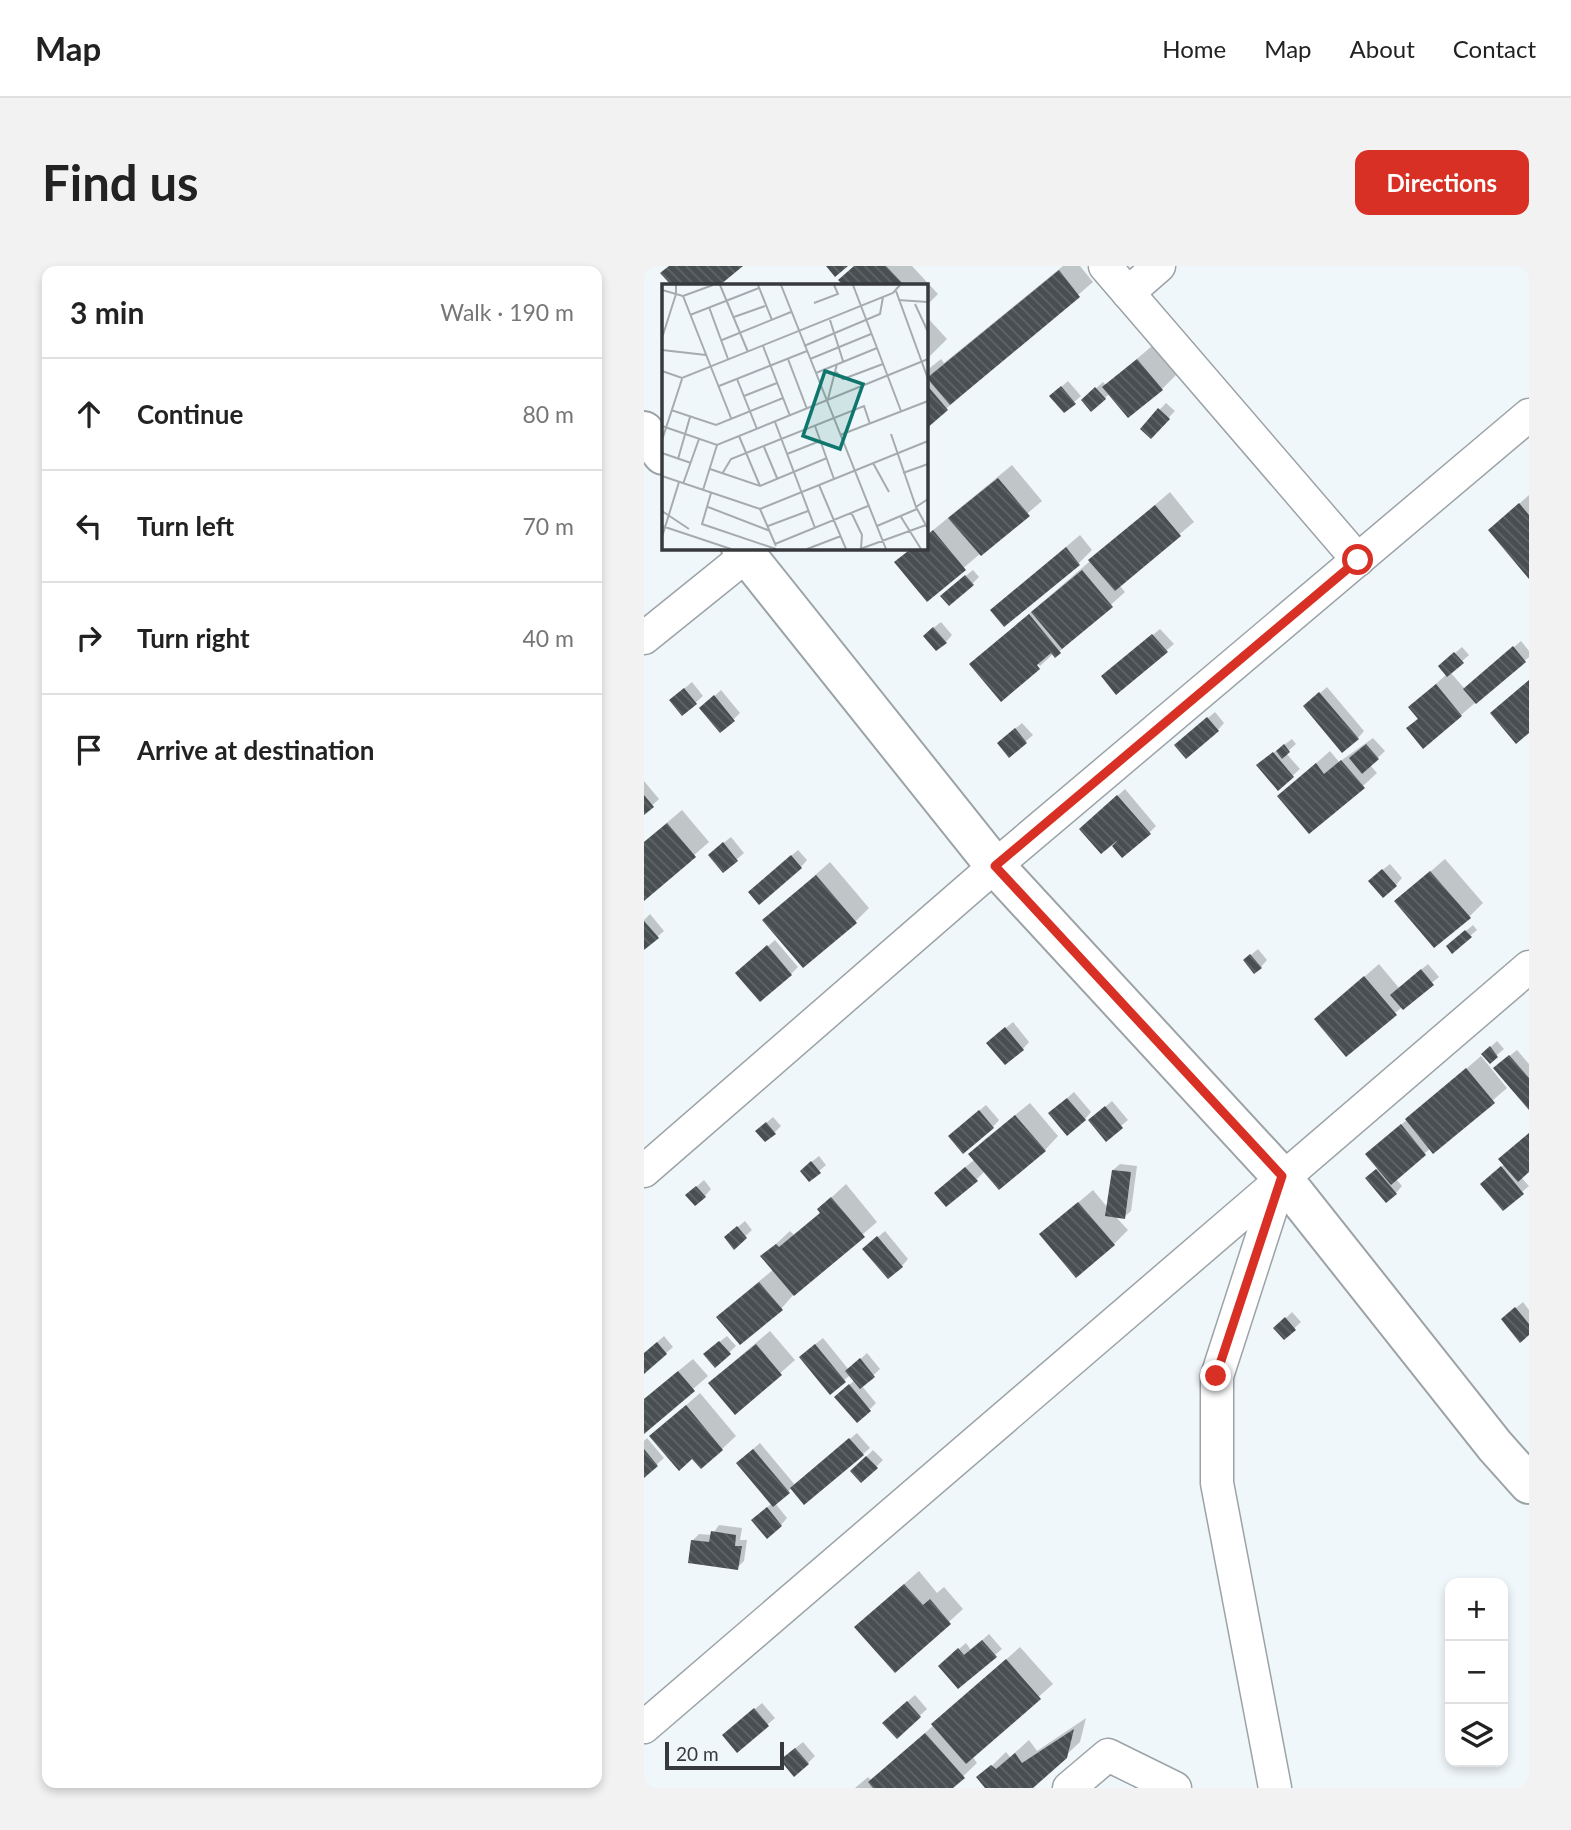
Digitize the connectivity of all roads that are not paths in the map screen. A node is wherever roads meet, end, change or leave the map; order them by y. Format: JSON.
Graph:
{"nodes":[{"id":1,"x":1105,"y":266,"type":"edge"},
{"id":2,"x":1159,"y":266,"type":"edge"},
{"id":3,"x":1128,"y":293,"type":"junction"},
{"id":4,"x":1529,"y":415,"type":"edge"},
{"id":5,"x":644,"y":431,"type":"edge"},
{"id":6,"x":662,"y":453,"type":"edge"},
{"id":7,"x":744,"y":551,"type":"edge"},
{"id":8,"x":1358,"y":560,"type":"junction"},
{"id":9,"x":644,"y":638,"type":"edge"},
{"id":10,"x":995,"y":866,"type":"junction"},
{"id":11,"x":1529,"y":967,"type":"edge"},
{"id":12,"x":644,"y":1171,"type":"edge"},
{"id":13,"x":1282,"y":1176,"type":"junction"},
{"id":14,"x":1529,"y":1484,"type":"edge"},
{"id":15,"x":644,"y":1727,"type":"edge"},
{"id":16,"x":1069,"y":1788,"type":"edge"},
{"id":17,"x":1175,"y":1788,"type":"edge"},
{"id":18,"x":1275,"y":1788,"type":"edge"}],
"edges":[{"from":1,"to":3,"type":"street"},
{"from":2,"to":3,"type":"street"},
{"from":3,"to":8,"type":"street"},
{"from":4,"to":8,"type":"street"},
{"from":5,"to":6,"type":"street"},
{"from":7,"to":9,"type":"street"},
{"from":7,"to":10,"type":"street"},
{"from":8,"to":10,"type":"street"},
{"from":10,"to":12,"type":"street"},
{"from":10,"to":13,"type":"street"},
{"from":11,"to":13,"type":"street"},
{"from":13,"to":14,"type":"street"},
{"from":13,"to":15,"type":"street"},
{"from":13,"to":18,"type":"street"},
{"from":16,"to":17,"type":"street"}]}
